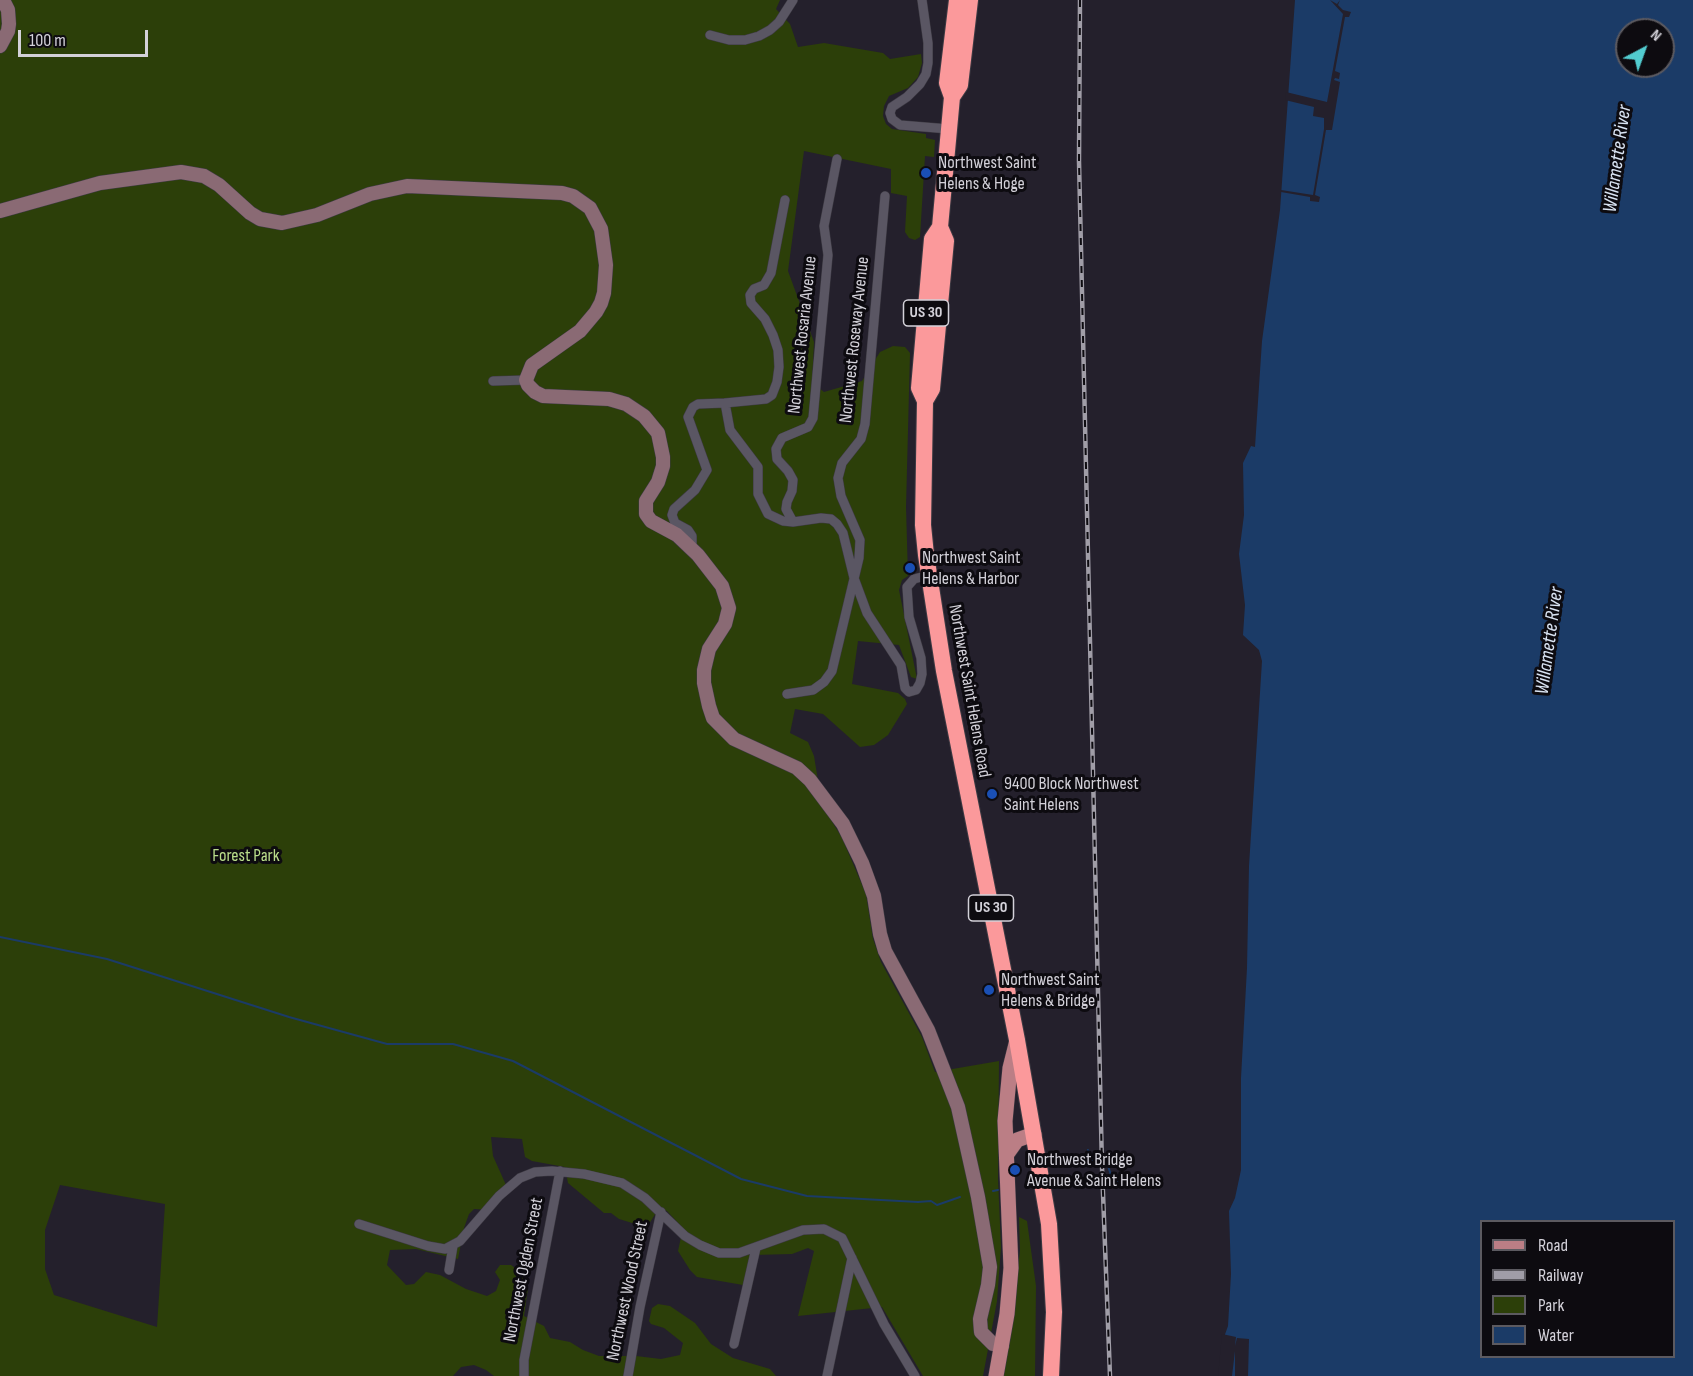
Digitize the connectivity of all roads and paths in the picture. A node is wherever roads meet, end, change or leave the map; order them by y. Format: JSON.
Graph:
{"nodes":[{"id":1,"x":3,"y":0,"type":"edge"},
{"id":2,"x":793,"y":0,"type":"edge"},
{"id":3,"x":922,"y":0,"type":"edge"},
{"id":4,"x":957,"y":0,"type":"edge"},
{"id":5,"x":970,"y":0,"type":"edge"},
{"id":6,"x":710,"y":35,"type":"dead end"},
{"id":7,"x":0,"y":46,"type":"edge"},
{"id":8,"x":952,"y":97,"type":"junction"},
{"id":9,"x":949,"y":129,"type":"junction"},
{"id":10,"x":837,"y":159,"type":"dead end"},
{"id":11,"x":885,"y":196,"type":"dead end"},
{"id":12,"x":785,"y":200,"type":"dead end"},
{"id":13,"x":0,"y":211,"type":"edge"},
{"id":14,"x":526,"y":380,"type":"junction"},
{"id":15,"x":492,"y":381,"type":"dead end"},
{"id":16,"x":725,"y":403,"type":"junction"},
{"id":17,"x":793,"y":522,"type":"junction"},
{"id":18,"x":690,"y":547,"type":"junction"},
{"id":19,"x":929,"y":575,"type":"junction"},
{"id":20,"x":855,"y":578,"type":"junction"},
{"id":21,"x":787,"y":694,"type":"dead end"},
{"id":22,"x":1017,"y":1040,"type":"junction"},
{"id":23,"x":1034,"y":1134,"type":"junction"},
{"id":24,"x":1007,"y":1154,"type":"junction"},
{"id":25,"x":560,"y":1171,"type":"junction"},
{"id":26,"x":661,"y":1212,"type":"junction"},
{"id":27,"x":359,"y":1224,"type":"dead end"},
{"id":28,"x":453,"y":1246,"type":"junction"},
{"id":29,"x":756,"y":1248,"type":"junction"},
{"id":30,"x":852,"y":1258,"type":"junction"},
{"id":31,"x":449,"y":1270,"type":"dead end"},
{"id":32,"x":734,"y":1344,"type":"dead end"},
{"id":33,"x":1002,"y":1346,"type":"junction"},
{"id":34,"x":524,"y":1376,"type":"edge"},
{"id":35,"x":628,"y":1376,"type":"edge"},
{"id":36,"x":827,"y":1376,"type":"edge"},
{"id":37,"x":915,"y":1376,"type":"edge"},
{"id":38,"x":996,"y":1376,"type":"edge"},
{"id":39,"x":1051,"y":1376,"type":"edge"}],
"edges":[{"from":1,"to":7,"type":"main road"},
{"from":2,"to":6,"type":"street"},
{"from":3,"to":9,"type":"street"},
{"from":4,"to":8,"type":"highway","name":"Northwest Saint Helens Road","number":"US 30"},
{"from":5,"to":8,"type":"highway","name":"Northwest Saint Helens Road","number":"US 30"},
{"from":8,"to":9,"type":"highway","name":"Northwest Saint Helens Road","number":"US 30"},
{"from":9,"to":19,"type":"highway","name":"Northwest Saint Helens Road","number":"US 30"},
{"from":10,"to":17,"type":"street","name":"Northwest Rosaria Avenue"},
{"from":11,"to":20,"type":"street","name":"Northwest Roseway Avenue"},
{"from":12,"to":16,"type":"street"},
{"from":13,"to":14,"type":"main road"},
{"from":14,"to":15,"type":"street"},
{"from":14,"to":18,"type":"main road"},
{"from":16,"to":17,"type":"street"},
{"from":16,"to":18,"type":"street"},
{"from":17,"to":20,"type":"street"},
{"from":18,"to":33,"type":"main road"},
{"from":19,"to":20,"type":"street"},
{"from":19,"to":22,"type":"highway","name":"Northwest Saint Helens Road","number":"US 30"},
{"from":20,"to":21,"type":"street","name":"Northwest Roseway Avenue"},
{"from":22,"to":23,"type":"highway","name":"Northwest Saint Helens Road","number":"US 30"},
{"from":22,"to":24,"type":"main road"},
{"from":23,"to":24,"type":"main road"},
{"from":23,"to":39,"type":"highway","name":"Northwest Saint Helens Road","number":"US 30"},
{"from":24,"to":33,"type":"main road"},
{"from":25,"to":26,"type":"street"},
{"from":25,"to":28,"type":"street"},
{"from":25,"to":34,"type":"street","name":"Northwest Ogden Street"},
{"from":26,"to":29,"type":"street"},
{"from":26,"to":35,"type":"street","name":"Northwest Wood Street"},
{"from":27,"to":28,"type":"street"},
{"from":28,"to":31,"type":"street"},
{"from":29,"to":30,"type":"street"},
{"from":29,"to":32,"type":"street"},
{"from":30,"to":36,"type":"street"},
{"from":30,"to":37,"type":"street"},
{"from":33,"to":38,"type":"main road"}]}
